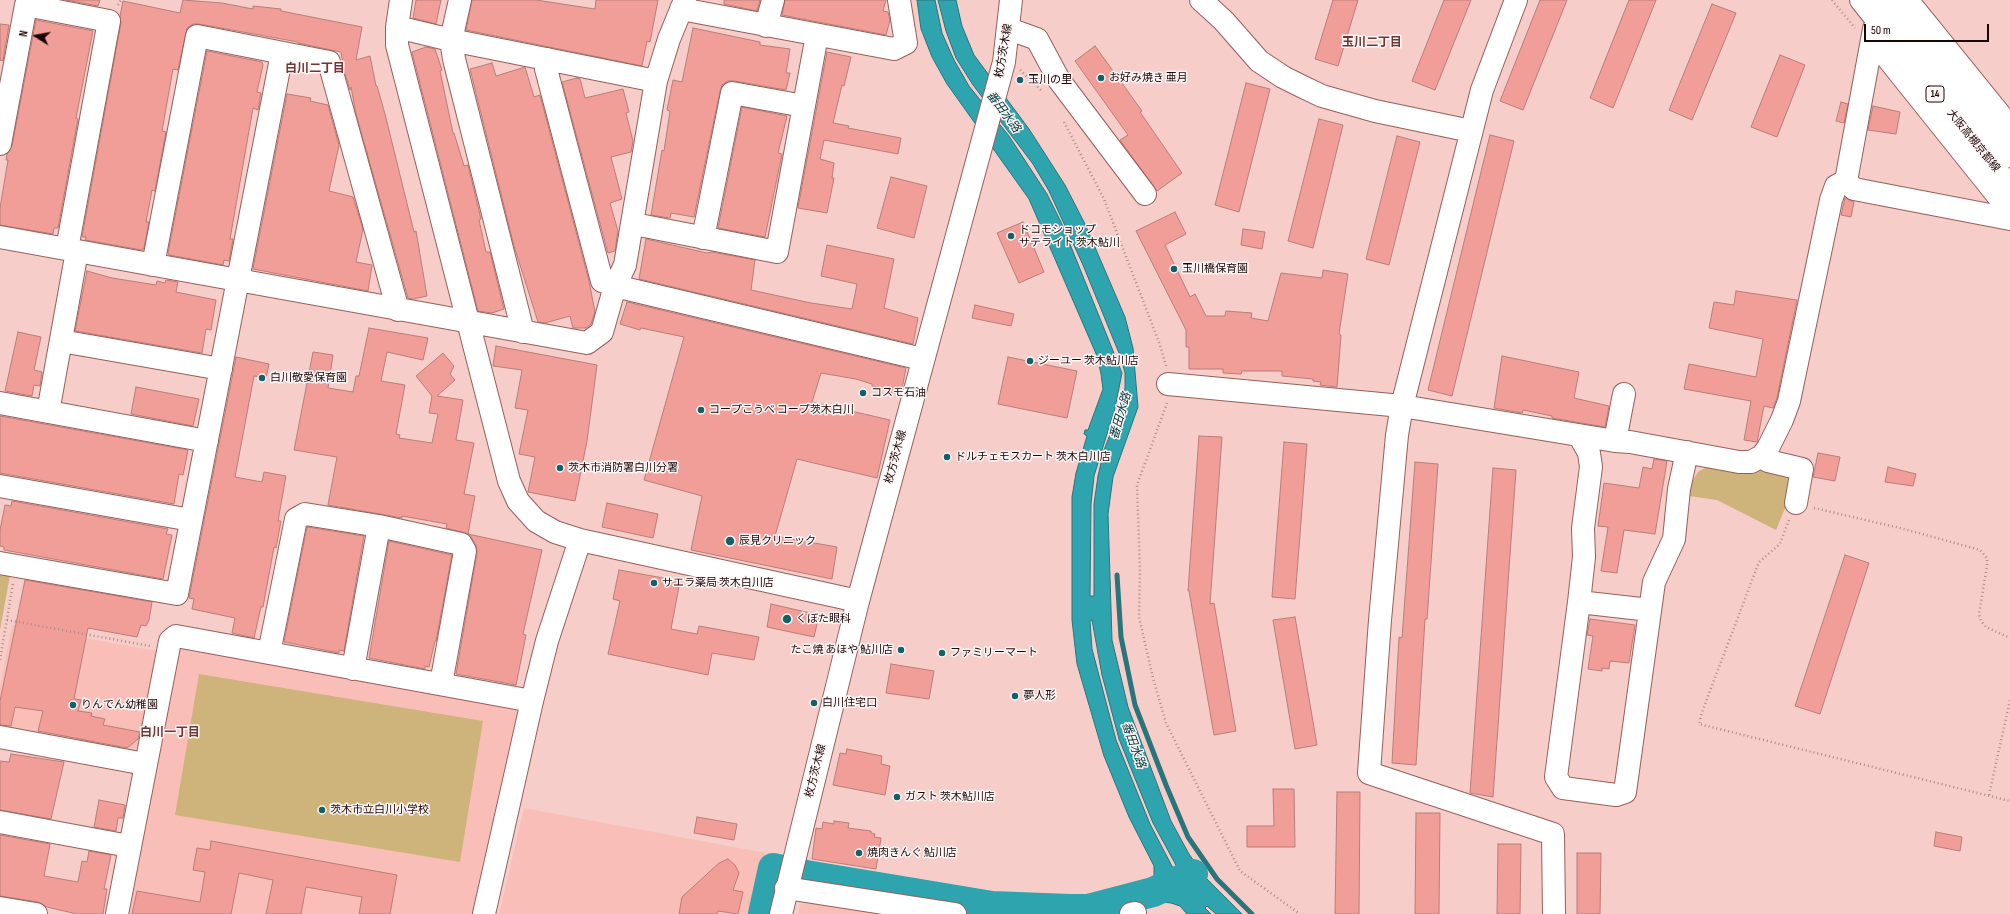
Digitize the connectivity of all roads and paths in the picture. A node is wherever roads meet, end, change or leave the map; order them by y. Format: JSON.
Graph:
{"nodes":[{"id":1,"x":401,"y":0,"type":"edge"},
{"id":2,"x":460,"y":0,"type":"edge"},
{"id":3,"x":773,"y":0,"type":"edge"},
{"id":4,"x":899,"y":0,"type":"edge"},
{"id":5,"x":1012,"y":0,"type":"edge"},
{"id":6,"x":1201,"y":0,"type":"edge"},
{"id":7,"x":1516,"y":0,"type":"edge"},
{"id":8,"x":1832,"y":0,"type":"edge"},
{"id":9,"x":1861,"y":0,"type":"edge"},
{"id":10,"x":1886,"y":0,"type":"edge"},
{"id":11,"x":1907,"y":0,"type":"edge"},
{"id":12,"x":683,"y":5,"type":"edge"},
{"id":13,"x":766,"y":26,"type":"junction"},
{"id":14,"x":397,"y":28,"type":"junction"},
{"id":15,"x":1009,"y":29,"type":"junction"},
{"id":16,"x":1873,"y":34,"type":"junction"},
{"id":17,"x":817,"y":35,"type":"junction"},
{"id":18,"x":451,"y":40,"type":"junction"},
{"id":19,"x":282,"y":53,"type":"junction"},
{"id":20,"x":547,"y":59,"type":"junction"},
{"id":21,"x":1003,"y":66,"type":"junction"},
{"id":22,"x":656,"y":81,"type":"junction"},
{"id":23,"x":1044,"y":94,"type":"dead end"},
{"id":24,"x":804,"y":106,"type":"junction"},
{"id":25,"x":1062,"y":118,"type":"dead end"},
{"id":26,"x":2010,"y":127,"type":"edge"},
{"id":27,"x":1470,"y":131,"type":"junction"},
{"id":28,"x":0,"y":144,"type":"edge"},
{"id":29,"x":2010,"y":156,"type":"edge"},
{"id":30,"x":1846,"y":181,"type":"junction"},
{"id":31,"x":2010,"y":187,"type":"edge"},
{"id":32,"x":1145,"y":194,"type":"dead end"},
{"id":33,"x":2010,"y":211,"type":"edge"},
{"id":34,"x":2010,"y":219,"type":"edge"},
{"id":35,"x":634,"y":224,"type":"junction"},
{"id":36,"x":0,"y":237,"type":"edge"},
{"id":37,"x":703,"y":238,"type":"junction"},
{"id":38,"x":72,"y":250,"type":"junction"},
{"id":39,"x":153,"y":265,"type":"junction"},
{"id":40,"x":238,"y":281,"type":"junction"},
{"id":41,"x":616,"y":286,"type":"junction"},
{"id":42,"x":398,"y":310,"type":"junction"},
{"id":43,"x":468,"y":323,"type":"junction"},
{"id":44,"x":523,"y":332,"type":"junction"},
{"id":45,"x":61,"y":341,"type":"junction"},
{"id":46,"x":922,"y":359,"type":"junction"},
{"id":47,"x":221,"y":369,"type":"junction"},
{"id":48,"x":1168,"y":384,"type":"junction"},
{"id":49,"x":1624,"y":394,"type":"dead end"},
{"id":50,"x":0,"y":403,"type":"edge"},
{"id":51,"x":1402,"y":406,"type":"junction"},
{"id":52,"x":48,"y":412,"type":"junction"},
{"id":53,"x":1579,"y":435,"type":"junction"},
{"id":54,"x":1615,"y":441,"type":"junction"},
{"id":55,"x":207,"y":442,"type":"junction"},
{"id":56,"x":1687,"y":452,"type":"junction"},
{"id":57,"x":1762,"y":456,"type":"junction"},
{"id":58,"x":0,"y":486,"type":"edge"},
{"id":59,"x":1796,"y":503,"type":"junction"},
{"id":60,"x":191,"y":520,"type":"junction"},
{"id":61,"x":379,"y":526,"type":"junction"},
{"id":62,"x":580,"y":540,"type":"junction"},
{"id":63,"x":8,"y":564,"type":"edge"},
{"id":64,"x":858,"y":601,"type":"junction"},
{"id":65,"x":1579,"y":602,"type":"junction"},
{"id":66,"x":1650,"y":610,"type":"junction"},
{"id":67,"x":7,"y":620,"type":"junction"},
{"id":68,"x":2010,"y":638,"type":"edge"},
{"id":69,"x":168,"y":649,"type":"junction"},
{"id":70,"x":269,"y":653,"type":"junction"},
{"id":71,"x":0,"y":660,"type":"edge"},
{"id":72,"x":353,"y":669,"type":"junction"},
{"id":73,"x":442,"y":684,"type":"junction"},
{"id":74,"x":2010,"y":700,"type":"edge"},
{"id":75,"x":532,"y":701,"type":"junction"},
{"id":76,"x":0,"y":737,"type":"edge"},
{"id":77,"x":145,"y":764,"type":"junction"},
{"id":78,"x":1989,"y":795,"type":"junction"},
{"id":79,"x":2010,"y":801,"type":"edge"},
{"id":80,"x":0,"y":822,"type":"edge"},
{"id":81,"x":129,"y":846,"type":"junction"},
{"id":82,"x":789,"y":877,"type":"junction"},
{"id":83,"x":0,"y":908,"type":"edge"},
{"id":84,"x":36,"y":914,"type":"edge"},
{"id":85,"x":117,"y":914,"type":"edge"},
{"id":86,"x":484,"y":914,"type":"edge"},
{"id":87,"x":781,"y":914,"type":"edge"},
{"id":88,"x":955,"y":914,"type":"edge"},
{"id":89,"x":1300,"y":914,"type":"edge"},
{"id":90,"x":1554,"y":914,"type":"edge"}],
"edges":[{"from":1,"to":14,"type":"street"},
{"from":2,"to":18,"type":"street"},
{"from":3,"to":13,"type":"street"},
{"from":4,"to":17,"type":"street"},
{"from":5,"to":15,"type":"street","name":"枚方茨木線"},
{"from":6,"to":27,"type":"street"},
{"from":7,"to":27,"type":"street"},
{"from":8,"to":16,"type":"path"},
{"from":9,"to":31,"type":"street","name":"大阪高槻京都線","number":"14"},
{"from":10,"to":29,"type":"street","name":"大阪高槻京都線","number":"14"},
{"from":11,"to":26,"type":"street"},
{"from":12,"to":13,"type":"street"},
{"from":12,"to":22,"type":"street"},
{"from":13,"to":17,"type":"street"},
{"from":14,"to":18,"type":"street"},
{"from":14,"to":43,"type":"street"},
{"from":15,"to":21,"type":"street","name":"枚方茨木線"},
{"from":15,"to":32,"type":"street"},
{"from":16,"to":30,"type":"street"},
{"from":16,"to":33,"type":"street"},
{"from":17,"to":24,"type":"street"},
{"from":18,"to":20,"type":"street"},
{"from":18,"to":44,"type":"street"},
{"from":19,"to":39,"type":"street"},
{"from":19,"to":40,"type":"street"},
{"from":19,"to":42,"type":"street"},
{"from":20,"to":22,"type":"street"},
{"from":20,"to":41,"type":"street"},
{"from":21,"to":23,"type":"path"},
{"from":21,"to":46,"type":"street","name":"枚方茨木線"},
{"from":22,"to":35,"type":"street"},
{"from":24,"to":37,"type":"street"},
{"from":24,"to":37,"type":"street"},
{"from":25,"to":48,"type":"path"},
{"from":27,"to":51,"type":"street"},
{"from":28,"to":38,"type":"street"},
{"from":30,"to":34,"type":"street"},
{"from":30,"to":57,"type":"street"},
{"from":35,"to":37,"type":"street"},
{"from":35,"to":41,"type":"street"},
{"from":36,"to":38,"type":"street"},
{"from":38,"to":39,"type":"street"},
{"from":38,"to":45,"type":"street"},
{"from":39,"to":40,"type":"street"},
{"from":40,"to":42,"type":"street"},
{"from":40,"to":47,"type":"street"},
{"from":41,"to":44,"type":"street"},
{"from":41,"to":46,"type":"street"},
{"from":42,"to":43,"type":"street"},
{"from":43,"to":44,"type":"street"},
{"from":43,"to":62,"type":"street"},
{"from":45,"to":47,"type":"street"},
{"from":45,"to":52,"type":"street"},
{"from":46,"to":64,"type":"street","name":"枚方茨木線"},
{"from":47,"to":55,"type":"street"},
{"from":48,"to":51,"type":"street"},
{"from":48,"to":89,"type":"path"},
{"from":49,"to":54,"type":"street"},
{"from":50,"to":52,"type":"street"},
{"from":51,"to":53,"type":"street"},
{"from":51,"to":90,"type":"street"},
{"from":52,"to":55,"type":"street"},
{"from":53,"to":54,"type":"street"},
{"from":53,"to":65,"type":"street"},
{"from":54,"to":56,"type":"street"},
{"from":55,"to":60,"type":"street"},
{"from":56,"to":57,"type":"street"},
{"from":56,"to":66,"type":"street"},
{"from":57,"to":59,"type":"street"},
{"from":58,"to":60,"type":"street"},
{"from":59,"to":68,"type":"path"},
{"from":59,"to":78,"type":"path"},
{"from":60,"to":63,"type":"street"},
{"from":61,"to":70,"type":"street"},
{"from":61,"to":72,"type":"street"},
{"from":61,"to":73,"type":"street"},
{"from":62,"to":64,"type":"street"},
{"from":62,"to":75,"type":"street"},
{"from":63,"to":67,"type":"path"},
{"from":64,"to":82,"type":"street","name":"枚方茨木線"},
{"from":65,"to":66,"type":"street"},
{"from":65,"to":66,"type":"street"},
{"from":67,"to":69,"type":"path"},
{"from":67,"to":71,"type":"path"},
{"from":69,"to":70,"type":"street"},
{"from":69,"to":77,"type":"street"},
{"from":70,"to":72,"type":"street"},
{"from":72,"to":73,"type":"street"},
{"from":73,"to":75,"type":"street"},
{"from":74,"to":78,"type":"path"},
{"from":75,"to":86,"type":"street"},
{"from":76,"to":77,"type":"street"},
{"from":77,"to":81,"type":"street"},
{"from":78,"to":79,"type":"path"},
{"from":80,"to":81,"type":"street"},
{"from":81,"to":85,"type":"street"},
{"from":82,"to":87,"type":"street","name":"枚方茨木線"},
{"from":82,"to":88,"type":"street"},
{"from":83,"to":84,"type":"street"}]}
